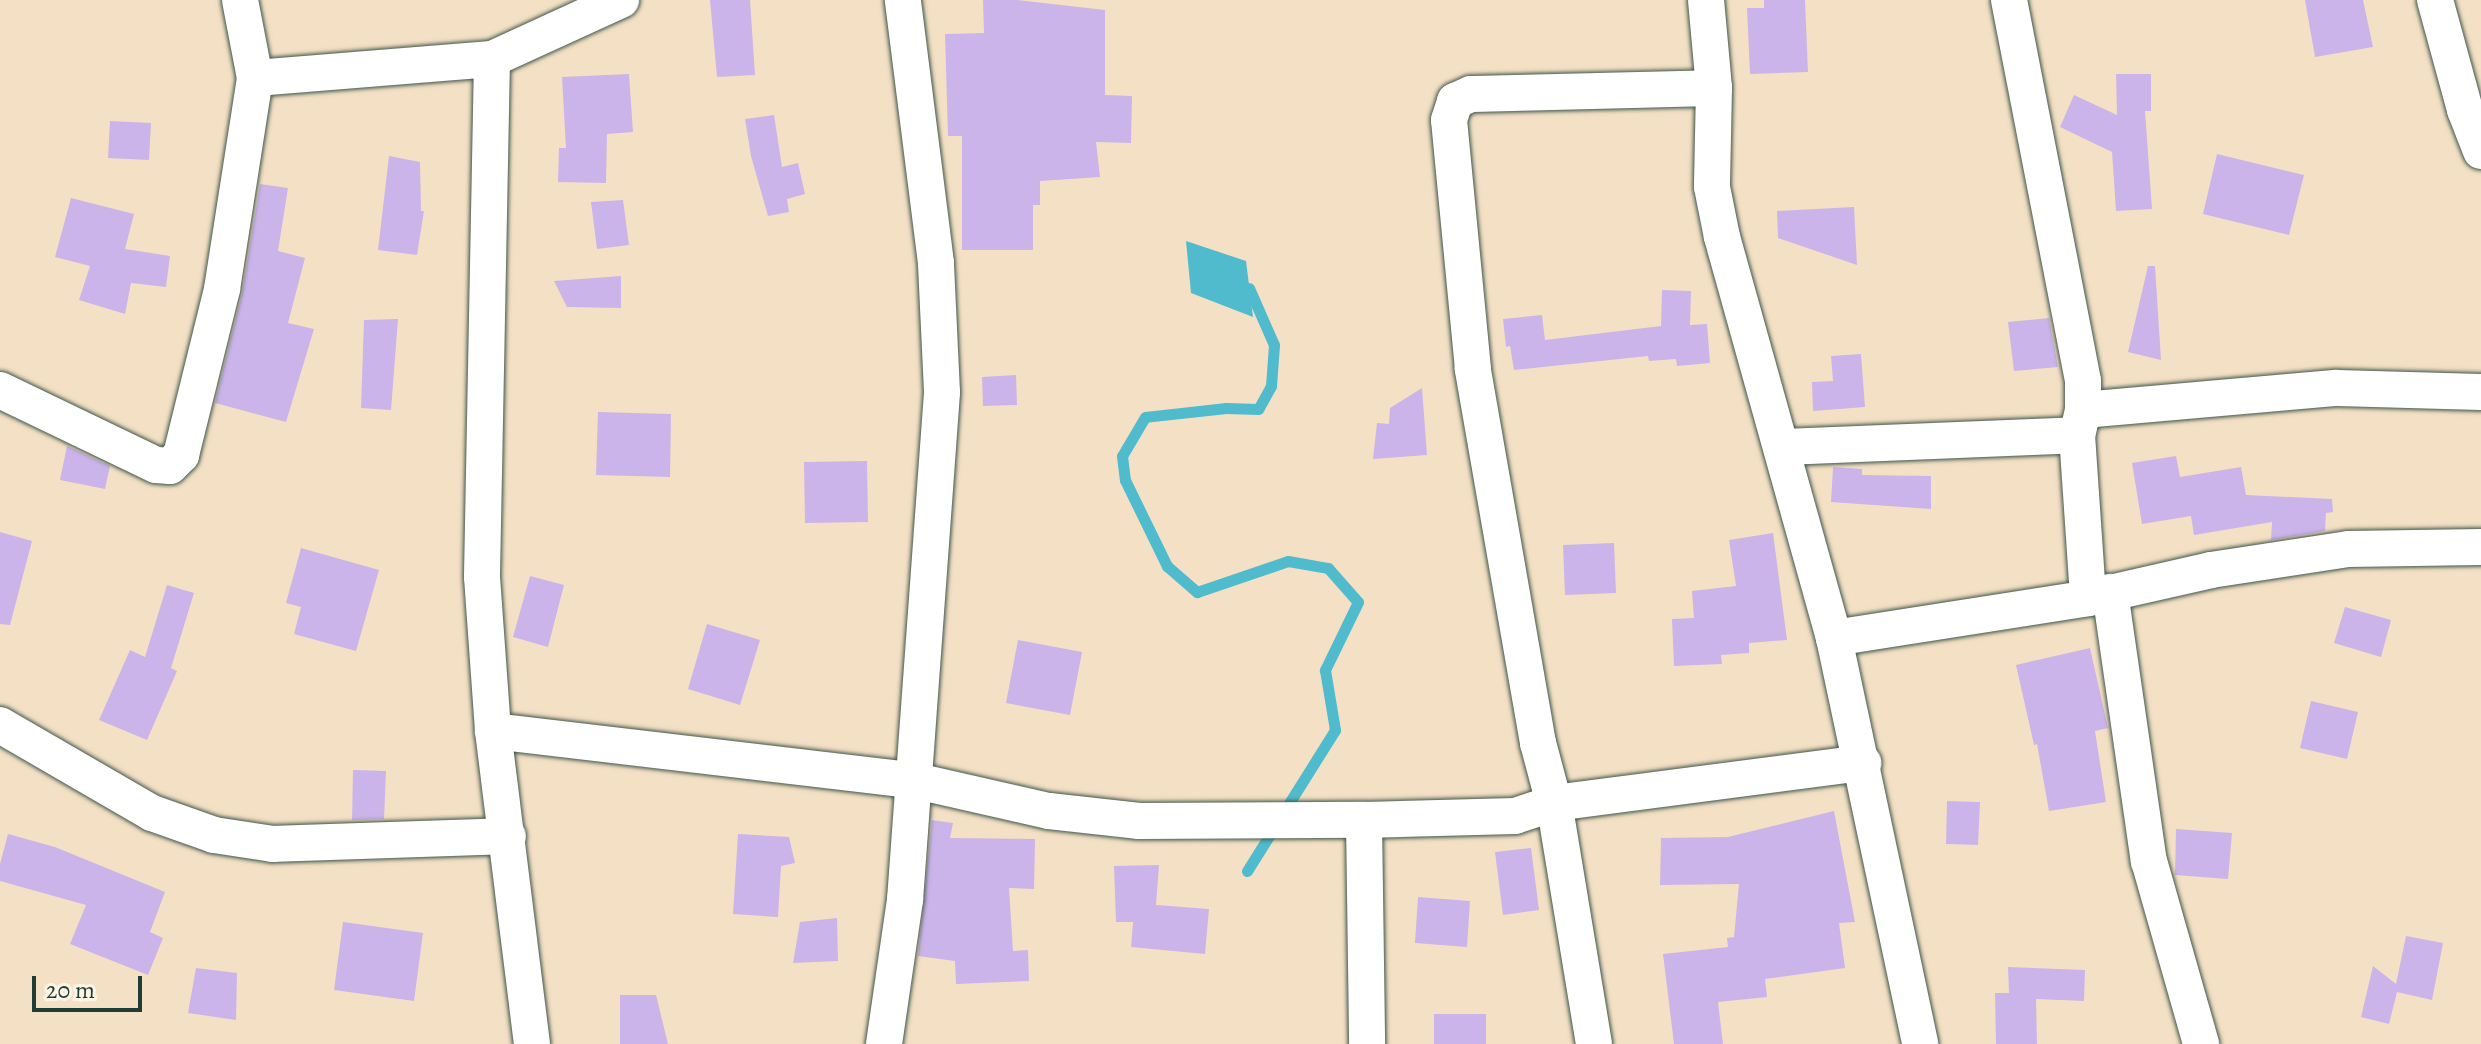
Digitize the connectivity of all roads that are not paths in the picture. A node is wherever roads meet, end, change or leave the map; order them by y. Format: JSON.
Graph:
{"nodes":[{"id":1,"x":240,"y":0,"type":"edge"},
{"id":2,"x":621,"y":0,"type":"edge"},
{"id":3,"x":903,"y":0,"type":"edge"},
{"id":4,"x":1706,"y":0,"type":"edge"},
{"id":5,"x":2009,"y":0,"type":"edge"},
{"id":6,"x":2435,"y":0,"type":"edge"},
{"id":7,"x":492,"y":59,"type":"junction"},
{"id":8,"x":255,"y":78,"type":"junction"},
{"id":9,"x":1714,"y":88,"type":"junction"},
{"id":10,"x":2473,"y":107,"type":"edge"},
{"id":11,"x":2481,"y":151,"type":"edge"},
{"id":12,"x":0,"y":390,"type":"edge"},
{"id":13,"x":2481,"y":392,"type":"edge"},
{"id":14,"x":2080,"y":422,"type":"junction"},
{"id":15,"x":1783,"y":447,"type":"junction"},
{"id":16,"x":2481,"y":547,"type":"edge"},
{"id":17,"x":2099,"y":595,"type":"junction"},
{"id":18,"x":1834,"y":638,"type":"junction"},
{"id":19,"x":0,"y":725,"type":"edge"},
{"id":20,"x":493,"y":731,"type":"junction"},
{"id":21,"x":1863,"y":763,"type":"junction"},
{"id":22,"x":912,"y":780,"type":"junction"},
{"id":23,"x":1554,"y":803,"type":"junction"},
{"id":24,"x":1364,"y":820,"type":"junction"},
{"id":25,"x":508,"y":836,"type":"junction"},
{"id":26,"x":532,"y":1044,"type":"edge"},
{"id":27,"x":884,"y":1044,"type":"edge"},
{"id":28,"x":1367,"y":1044,"type":"edge"},
{"id":29,"x":1594,"y":1044,"type":"edge"},
{"id":30,"x":1920,"y":1044,"type":"edge"},
{"id":31,"x":2201,"y":1044,"type":"edge"}],
"edges":[{"from":1,"to":8,"type":"street"},
{"from":2,"to":7,"type":"street"},
{"from":3,"to":22,"type":"street"},
{"from":4,"to":9,"type":"street"},
{"from":5,"to":14,"type":"street"},
{"from":6,"to":10,"type":"street"},
{"from":7,"to":8,"type":"street"},
{"from":7,"to":20,"type":"street"},
{"from":8,"to":12,"type":"street"},
{"from":9,"to":15,"type":"street"},
{"from":9,"to":23,"type":"street"},
{"from":10,"to":11,"type":"street"},
{"from":13,"to":14,"type":"street"},
{"from":14,"to":15,"type":"street"},
{"from":14,"to":17,"type":"street"},
{"from":15,"to":18,"type":"street"},
{"from":16,"to":17,"type":"street"},
{"from":17,"to":18,"type":"street"},
{"from":17,"to":31,"type":"street"},
{"from":18,"to":21,"type":"street"},
{"from":19,"to":25,"type":"street"},
{"from":20,"to":22,"type":"street"},
{"from":20,"to":25,"type":"street"},
{"from":21,"to":23,"type":"street"},
{"from":21,"to":30,"type":"street"},
{"from":22,"to":24,"type":"street"},
{"from":22,"to":27,"type":"street"},
{"from":23,"to":24,"type":"street"},
{"from":23,"to":29,"type":"street"},
{"from":24,"to":28,"type":"street"},
{"from":25,"to":26,"type":"street"}]}
